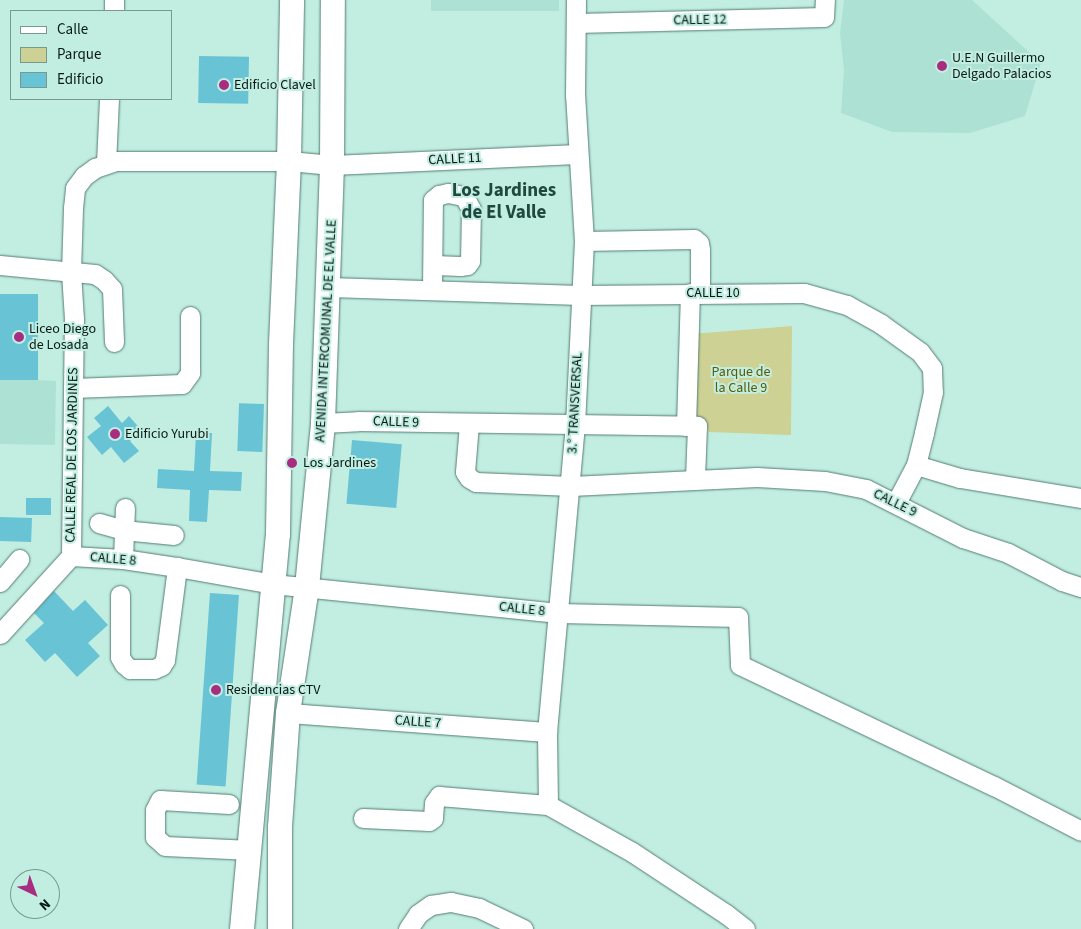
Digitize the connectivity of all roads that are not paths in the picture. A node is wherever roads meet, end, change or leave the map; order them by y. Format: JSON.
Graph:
{"nodes":[{"id":1,"x":292,"y":0,"type":"edge"},
{"id":2,"x":333,"y":0,"type":"edge"},
{"id":3,"x":576,"y":0,"type":"edge"},
{"id":4,"x":824,"y":9,"type":"edge"},
{"id":5,"x":576,"y":23,"type":"junction"},
{"id":6,"x":109,"y":100,"type":"edge"},
{"id":7,"x":577,"y":154,"type":"junction"},
{"id":8,"x":289,"y":161,"type":"junction"},
{"id":9,"x":100,"y":165,"type":"junction"},
{"id":10,"x":332,"y":165,"type":"junction"},
{"id":11,"x":584,"y":241,"type":"junction"},
{"id":12,"x":0,"y":265,"type":"edge"},
{"id":13,"x":434,"y":265,"type":"dead end"},
{"id":14,"x":71,"y":272,"type":"junction"},
{"id":15,"x":329,"y":287,"type":"junction"},
{"id":16,"x":432,"y":289,"type":"junction"},
{"id":17,"x":695,"y":293,"type":"junction"},
{"id":18,"x":580,"y":295,"type":"junction"},
{"id":19,"x":190,"y":316,"type":"dead end"},
{"id":20,"x":114,"y":342,"type":"dead end"},
{"id":21,"x":73,"y":388,"type":"junction"},
{"id":22,"x":323,"y":423,"type":"junction"},
{"id":23,"x":469,"y":424,"type":"junction"},
{"id":24,"x":575,"y":425,"type":"junction"},
{"id":25,"x":686,"y":426,"type":"junction"},
{"id":26,"x":916,"y":465,"type":"junction"},
{"id":27,"x":695,"y":479,"type":"junction"},
{"id":28,"x":570,"y":486,"type":"junction"},
{"id":29,"x":1081,"y":498,"type":"edge"},
{"id":30,"x":896,"y":504,"type":"junction"},
{"id":31,"x":124,"y":508,"type":"dead end"},
{"id":32,"x":99,"y":524,"type":"dead end"},
{"id":33,"x":123,"y":530,"type":"junction"},
{"id":34,"x":174,"y":535,"type":"dead end"},
{"id":35,"x":71,"y":556,"type":"junction"},
{"id":36,"x":19,"y":559,"type":"dead end"},
{"id":37,"x":123,"y":559,"type":"junction"},
{"id":38,"x":177,"y":567,"type":"junction"},
{"id":39,"x":0,"y":582,"type":"edge"},
{"id":40,"x":273,"y":584,"type":"junction"},
{"id":41,"x":1081,"y":587,"type":"edge"},
{"id":42,"x":307,"y":588,"type":"junction"},
{"id":43,"x":120,"y":595,"type":"dead end"},
{"id":44,"x":559,"y":613,"type":"junction"},
{"id":45,"x":0,"y":634,"type":"edge"},
{"id":46,"x":288,"y":712,"type":"junction"},
{"id":47,"x":547,"y":732,"type":"junction"},
{"id":48,"x":229,"y":804,"type":"dead end"},
{"id":49,"x":548,"y":805,"type":"junction"},
{"id":50,"x":364,"y":818,"type":"dead end"},
{"id":51,"x":1081,"y":831,"type":"edge"},
{"id":52,"x":251,"y":850,"type":"junction"},
{"id":53,"x":242,"y":929,"type":"edge"},
{"id":54,"x":280,"y":929,"type":"edge"},
{"id":55,"x":408,"y":929,"type":"edge"},
{"id":56,"x":523,"y":929,"type":"edge"},
{"id":57,"x":745,"y":929,"type":"edge"}],
"edges":[{"from":1,"to":8,"type":"main road"},
{"from":2,"to":10,"type":"main road","name":"AVENIDA INTERCOMUNAL DE EL VALLE"},
{"from":3,"to":5,"type":"street","name":"3.° TRANSVERSAL"},
{"from":4,"to":5,"type":"street","name":"CALLE 12"},
{"from":5,"to":7,"type":"street","name":"3.° TRANSVERSAL"},
{"from":6,"to":9,"type":"street"},
{"from":7,"to":10,"type":"street","name":"CALLE 11"},
{"from":7,"to":11,"type":"street","name":"3.° TRANSVERSAL"},
{"from":8,"to":9,"type":"street"},
{"from":8,"to":10,"type":"street","name":"CALLE 11"},
{"from":8,"to":40,"type":"main road"},
{"from":9,"to":14,"type":"street","name":"CALLE REAL DE LOS JARDINES"},
{"from":10,"to":15,"type":"main road","name":"AVENIDA INTERCOMUNAL DE EL VALLE"},
{"from":11,"to":17,"type":"street"},
{"from":11,"to":18,"type":"street","name":"3.° TRANSVERSAL"},
{"from":12,"to":14,"type":"street"},
{"from":13,"to":16,"type":"street"},
{"from":14,"to":20,"type":"street"},
{"from":14,"to":21,"type":"street","name":"CALLE REAL DE LOS JARDINES"},
{"from":15,"to":16,"type":"street","name":"CALLE 10"},
{"from":15,"to":22,"type":"main road","name":"AVENIDA INTERCOMUNAL DE EL VALLE"},
{"from":16,"to":18,"type":"street","name":"CALLE 10"},
{"from":17,"to":18,"type":"street","name":"CALLE 10"},
{"from":17,"to":25,"type":"street"},
{"from":17,"to":26,"type":"street","name":"CALLE 10"},
{"from":18,"to":24,"type":"street","name":"3.° TRANSVERSAL"},
{"from":19,"to":21,"type":"street"},
{"from":21,"to":35,"type":"street","name":"CALLE REAL DE LOS JARDINES"},
{"from":22,"to":23,"type":"street","name":"CALLE 9"},
{"from":22,"to":42,"type":"main road","name":"AVENIDA INTERCOMUNAL DE EL VALLE"},
{"from":23,"to":24,"type":"street","name":"CALLE 9"},
{"from":23,"to":28,"type":"street","name":"CALLE 9"},
{"from":24,"to":25,"type":"street","name":"CALLE 9"},
{"from":24,"to":28,"type":"street","name":"3.° TRANSVERSAL"},
{"from":25,"to":27,"type":"street"},
{"from":26,"to":29,"type":"street"},
{"from":26,"to":30,"type":"street","name":"CALLE 10"},
{"from":27,"to":28,"type":"street","name":"CALLE 9"},
{"from":27,"to":30,"type":"street","name":"CALLE 9"},
{"from":28,"to":44,"type":"street","name":"3.° TRANSVERSAL"},
{"from":30,"to":41,"type":"street","name":"CALLE 9"},
{"from":31,"to":33,"type":"street"},
{"from":32,"to":33,"type":"street"},
{"from":33,"to":34,"type":"street"},
{"from":33,"to":37,"type":"street"},
{"from":35,"to":37,"type":"street","name":"CALLE 8"},
{"from":35,"to":45,"type":"street","name":"CALLE REAL DE LOS JARDINES"},
{"from":36,"to":39,"type":"street"},
{"from":37,"to":38,"type":"street","name":"CALLE 8"},
{"from":38,"to":40,"type":"street","name":"CALLE 8"},
{"from":38,"to":43,"type":"street"},
{"from":40,"to":42,"type":"street","name":"CALLE 8"},
{"from":40,"to":52,"type":"main road"},
{"from":42,"to":44,"type":"street","name":"CALLE 8"},
{"from":42,"to":46,"type":"main road","name":"AVENIDA INTERCOMUNAL DE EL VALLE"},
{"from":44,"to":47,"type":"street","name":"3.° TRANSVERSAL"},
{"from":44,"to":51,"type":"street","name":"CALLE 8"},
{"from":46,"to":47,"type":"street","name":"CALLE 7"},
{"from":46,"to":54,"type":"main road","name":"AVENIDA INTERCOMUNAL DE EL VALLE"},
{"from":47,"to":49,"type":"street","name":"3.° TRANSVERSAL"},
{"from":48,"to":52,"type":"street"},
{"from":49,"to":50,"type":"street"},
{"from":49,"to":57,"type":"street"},
{"from":52,"to":53,"type":"main road"},
{"from":55,"to":56,"type":"street"}]}
